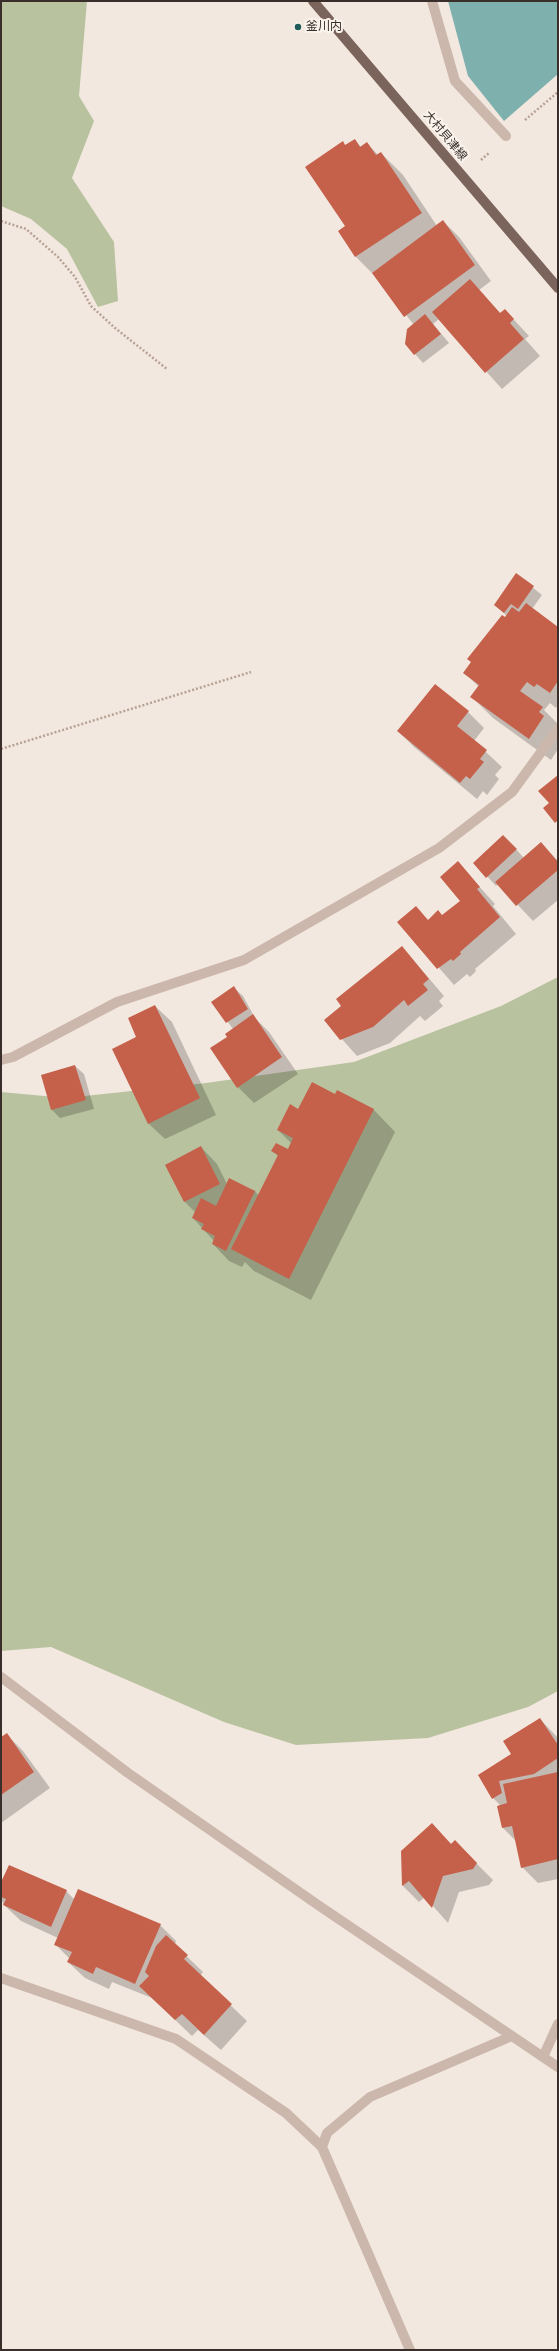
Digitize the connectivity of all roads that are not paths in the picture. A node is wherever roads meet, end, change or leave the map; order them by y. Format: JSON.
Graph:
{"nodes":[{"id":1,"x":313,"y":1,"type":"edge"},
{"id":2,"x":432,"y":1,"type":"edge"},
{"id":3,"x":506,"y":136,"type":"road end"},
{"id":4,"x":558,"y":288,"type":"edge"},
{"id":5,"x":558,"y":729,"type":"edge"},
{"id":6,"x":1,"y":1060,"type":"edge"},
{"id":7,"x":1,"y":1677,"type":"edge"},
{"id":8,"x":1,"y":1978,"type":"edge"},
{"id":9,"x":558,"y":2024,"type":"edge"},
{"id":10,"x":512,"y":2036,"type":"junction"},
{"id":11,"x":543,"y":2057,"type":"junction"},
{"id":12,"x":558,"y":2067,"type":"edge"},
{"id":13,"x":322,"y":2147,"type":"junction"},
{"id":14,"x":410,"y":2350,"type":"edge"}],
"edges":[{"from":1,"to":4,"type":"main road","name":"大村貝津線"},
{"from":2,"to":3,"type":"street"},
{"from":5,"to":6,"type":"street"},
{"from":7,"to":10,"type":"street"},
{"from":8,"to":13,"type":"street"},
{"from":9,"to":11,"type":"street"},
{"from":10,"to":11,"type":"street"},
{"from":10,"to":13,"type":"street"},
{"from":11,"to":12,"type":"street"},
{"from":13,"to":14,"type":"street"}]}
